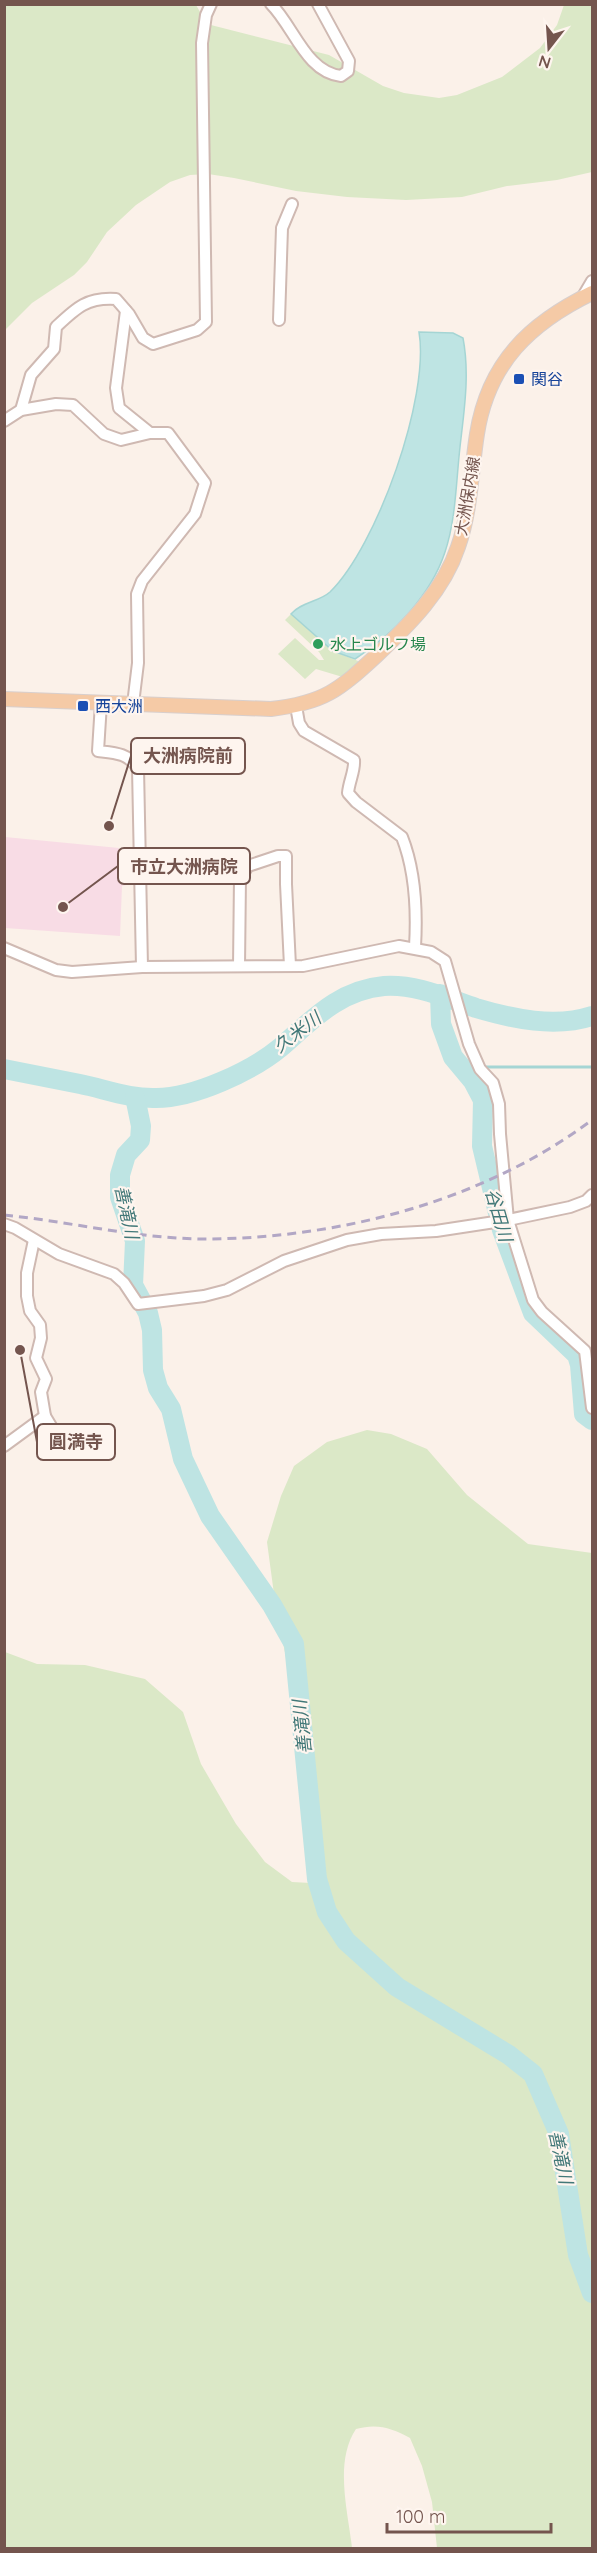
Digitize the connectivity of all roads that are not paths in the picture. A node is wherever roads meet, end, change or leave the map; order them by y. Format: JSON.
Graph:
{"nodes":[{"id":1,"x":212,"y":4,"type":"edge"},
{"id":2,"x":271,"y":4,"type":"edge"},
{"id":3,"x":318,"y":4,"type":"edge"},
{"id":4,"x":292,"y":204,"type":"dead end"},
{"id":5,"x":592,"y":281,"type":"edge"},
{"id":6,"x":587,"y":295,"type":"edge"},
{"id":7,"x":126,"y":311,"type":"junction"},
{"id":8,"x":279,"y":320,"type":"dead end"},
{"id":9,"x":21,"y":410,"type":"junction"},
{"id":10,"x":4,"y":421,"type":"edge"},
{"id":11,"x":150,"y":433,"type":"junction"},
{"id":12,"x":4,"y":699,"type":"edge"},
{"id":13,"x":101,"y":703,"type":"junction"},
{"id":14,"x":133,"y":704,"type":"junction"},
{"id":15,"x":296,"y":706,"type":"junction"},
{"id":16,"x":415,"y":947,"type":"junction"},
{"id":17,"x":4,"y":948,"type":"edge"},
{"id":18,"x":239,"y":966,"type":"junction"},
{"id":19,"x":290,"y":966,"type":"junction"},
{"id":20,"x":142,"y":967,"type":"junction"},
{"id":21,"x":592,"y":1196,"type":"edge"},
{"id":22,"x":508,"y":1220,"type":"junction"},
{"id":23,"x":4,"y":1224,"type":"edge"},
{"id":24,"x":34,"y":1240,"type":"junction"},
{"id":25,"x":592,"y":1408,"type":"edge"},
{"id":26,"x":45,"y":1416,"type":"junction"},
{"id":27,"x":76,"y":1443,"type":"dead end"},
{"id":28,"x":4,"y":1446,"type":"edge"}],
"edges":[{"from":1,"to":7,"type":"street"},
{"from":2,"to":3,"type":"street"},
{"from":4,"to":8,"type":"street"},
{"from":5,"to":6,"type":"street"},
{"from":6,"to":15,"type":"main road","name":"大洲保内線"},
{"from":7,"to":9,"type":"street"},
{"from":7,"to":11,"type":"street"},
{"from":9,"to":10,"type":"street"},
{"from":9,"to":11,"type":"street"},
{"from":11,"to":14,"type":"street"},
{"from":12,"to":13,"type":"main road","name":"大洲保内線"},
{"from":13,"to":14,"type":"main road","name":"大洲保内線"},
{"from":13,"to":20,"type":"street"},
{"from":14,"to":15,"type":"main road","name":"大洲保内線"},
{"from":15,"to":16,"type":"street"},
{"from":16,"to":19,"type":"street"},
{"from":16,"to":22,"type":"street"},
{"from":17,"to":20,"type":"street"},
{"from":18,"to":19,"type":"street"},
{"from":18,"to":19,"type":"street"},
{"from":18,"to":20,"type":"street"},
{"from":21,"to":22,"type":"street"},
{"from":22,"to":24,"type":"street"},
{"from":22,"to":25,"type":"street"},
{"from":23,"to":24,"type":"street"},
{"from":24,"to":26,"type":"street"},
{"from":26,"to":27,"type":"street"},
{"from":26,"to":28,"type":"street"}]}
